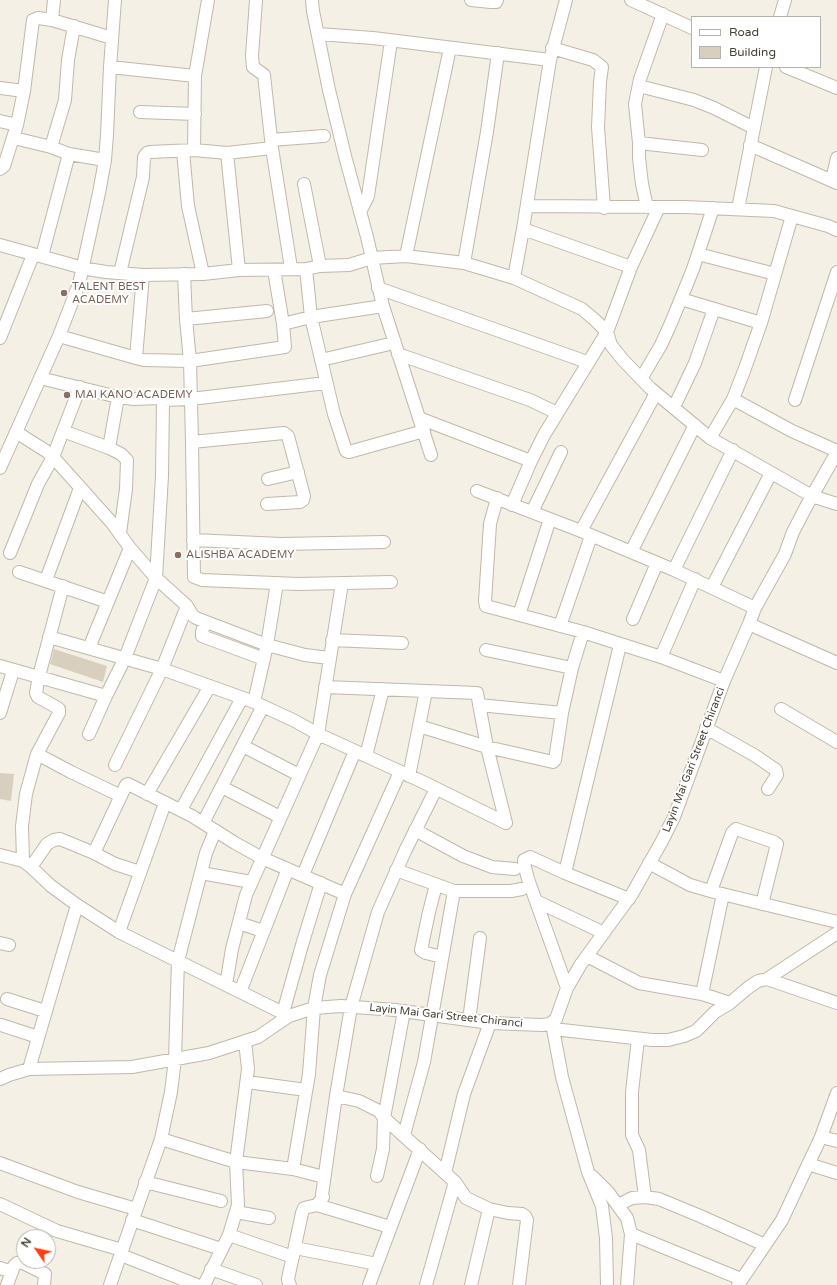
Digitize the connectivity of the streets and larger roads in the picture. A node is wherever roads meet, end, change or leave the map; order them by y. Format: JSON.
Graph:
{"nodes":[{"id":1,"x":54,"y":0,"type":"edge"},
{"id":2,"x":115,"y":0,"type":"edge"},
{"id":3,"x":208,"y":0,"type":"edge"},
{"id":4,"x":256,"y":0,"type":"edge"},
{"id":5,"x":312,"y":0,"type":"edge"},
{"id":6,"x":472,"y":0,"type":"edge"},
{"id":7,"x":497,"y":0,"type":"edge"},
{"id":8,"x":566,"y":0,"type":"edge"},
{"id":9,"x":631,"y":0,"type":"edge"},
{"id":10,"x":785,"y":0,"type":"edge"},
{"id":11,"x":663,"y":14,"type":"junction"},
{"id":12,"x":780,"y":16,"type":"edge"},
{"id":13,"x":52,"y":20,"type":"junction"},
{"id":14,"x":74,"y":26,"type":"junction"},
{"id":15,"x":691,"y":28,"type":"edge"},
{"id":16,"x":318,"y":34,"type":"junction"},
{"id":17,"x":112,"y":38,"type":"junction"},
{"id":18,"x":391,"y":41,"type":"junction"},
{"id":19,"x":450,"y":48,"type":"junction"},
{"id":20,"x":552,"y":48,"type":"junction"},
{"id":21,"x":498,"y":54,"type":"junction"},
{"id":22,"x":550,"y":60,"type":"junction"},
{"id":23,"x":110,"y":67,"type":"junction"},
{"id":24,"x":766,"y":68,"type":"edge"},
{"id":25,"x":788,"y":68,"type":"edge"},
{"id":26,"x":195,"y":76,"type":"junction"},
{"id":27,"x":639,"y":86,"type":"junction"},
{"id":28,"x":0,"y":88,"type":"edge"},
{"id":29,"x":837,"y":88,"type":"edge"},
{"id":30,"x":24,"y":90,"type":"junction"},
{"id":31,"x":140,"y":112,"type":"dead end"},
{"id":32,"x":195,"y":114,"type":"junction"},
{"id":33,"x":0,"y":122,"type":"edge"},
{"id":34,"x":17,"y":125,"type":"junction"},
{"id":35,"x":754,"y":128,"type":"junction"},
{"id":36,"x":324,"y":136,"type":"dead end"},
{"id":37,"x":14,"y":138,"type":"junction"},
{"id":38,"x":639,"y":143,"type":"junction"},
{"id":39,"x":271,"y":144,"type":"junction"},
{"id":40,"x":750,"y":145,"type":"junction"},
{"id":41,"x":51,"y":147,"type":"junction"},
{"id":42,"x":702,"y":150,"type":"dead end"},
{"id":43,"x":188,"y":151,"type":"junction"},
{"id":44,"x":227,"y":153,"type":"junction"},
{"id":45,"x":69,"y":154,"type":"junction"},
{"id":46,"x":837,"y":158,"type":"edge"},
{"id":47,"x":104,"y":160,"type":"junction"},
{"id":48,"x":0,"y":168,"type":"edge"},
{"id":49,"x":834,"y":182,"type":"edge"},
{"id":50,"x":304,"y":184,"type":"dead end"},
{"id":51,"x":527,"y":206,"type":"junction"},
{"id":52,"x":653,"y":207,"type":"junction"},
{"id":53,"x":604,"y":208,"type":"junction"},
{"id":54,"x":713,"y":208,"type":"junction"},
{"id":55,"x":738,"y":210,"type":"junction"},
{"id":56,"x":360,"y":212,"type":"junction"},
{"id":57,"x":792,"y":216,"type":"junction"},
{"id":58,"x":523,"y":229,"type":"junction"},
{"id":59,"x":837,"y":230,"type":"edge"},
{"id":60,"x":0,"y":245,"type":"edge"},
{"id":61,"x":698,"y":254,"type":"junction"},
{"id":62,"x":37,"y":255,"type":"junction"},
{"id":63,"x":406,"y":256,"type":"junction"},
{"id":64,"x":372,"y":258,"type":"junction"},
{"id":65,"x":464,"y":263,"type":"junction"},
{"id":66,"x":320,"y":266,"type":"junction"},
{"id":67,"x":631,"y":267,"type":"junction"},
{"id":68,"x":83,"y":268,"type":"junction"},
{"id":69,"x":291,"y":268,"type":"junction"},
{"id":70,"x":306,"y":269,"type":"junction"},
{"id":71,"x":239,"y":270,"type":"junction"},
{"id":72,"x":274,"y":270,"type":"junction"},
{"id":73,"x":837,"y":272,"type":"edge"},
{"id":74,"x":120,"y":273,"type":"junction"},
{"id":75,"x":184,"y":274,"type":"junction"},
{"id":76,"x":203,"y":274,"type":"junction"},
{"id":77,"x":775,"y":274,"type":"junction"},
{"id":78,"x":143,"y":275,"type":"junction"},
{"id":79,"x":514,"y":278,"type":"junction"},
{"id":80,"x":378,"y":288,"type":"junction"},
{"id":81,"x":681,"y":299,"type":"junction"},
{"id":82,"x":382,"y":306,"type":"junction"},
{"id":83,"x":714,"y":309,"type":"junction"},
{"id":84,"x":267,"y":311,"type":"dead end"},
{"id":85,"x":311,"y":318,"type":"junction"},
{"id":86,"x":186,"y":319,"type":"junction"},
{"id":87,"x":761,"y":322,"type":"junction"},
{"id":88,"x":283,"y":324,"type":"junction"},
{"id":89,"x":607,"y":332,"type":"junction"},
{"id":90,"x":59,"y":336,"type":"junction"},
{"id":91,"x":0,"y":338,"type":"edge"},
{"id":92,"x":396,"y":349,"type":"junction"},
{"id":93,"x":136,"y":358,"type":"junction"},
{"id":94,"x":321,"y":360,"type":"junction"},
{"id":95,"x":190,"y":361,"type":"junction"},
{"id":96,"x":587,"y":362,"type":"junction"},
{"id":97,"x":40,"y":378,"type":"junction"},
{"id":98,"x":641,"y":379,"type":"junction"},
{"id":99,"x":326,"y":383,"type":"junction"},
{"id":100,"x":80,"y":387,"type":"junction"},
{"id":101,"x":656,"y":393,"type":"junction"},
{"id":102,"x":118,"y":397,"type":"junction"},
{"id":103,"x":191,"y":399,"type":"junction"},
{"id":104,"x":733,"y":399,"type":"junction"},
{"id":105,"x":163,"y":400,"type":"junction"},
{"id":106,"x":795,"y":400,"type":"dead end"},
{"id":107,"x":674,"y":407,"type":"junction"},
{"id":108,"x":557,"y":413,"type":"junction"},
{"id":109,"x":419,"y":418,"type":"junction"},
{"id":110,"x":695,"y":425,"type":"junction"},
{"id":111,"x":63,"y":431,"type":"junction"},
{"id":112,"x":424,"y":431,"type":"junction"},
{"id":113,"x":16,"y":432,"type":"junction"},
{"id":114,"x":710,"y":438,"type":"junction"},
{"id":115,"x":192,"y":442,"type":"junction"},
{"id":116,"x":109,"y":448,"type":"junction"},
{"id":117,"x":733,"y":450,"type":"junction"},
{"id":118,"x":561,"y":452,"type":"dead end"},
{"id":119,"x":837,"y":452,"type":"edge"},
{"id":120,"x":431,"y":455,"type":"dead end"},
{"id":121,"x":53,"y":457,"type":"junction"},
{"id":122,"x":531,"y":461,"type":"junction"},
{"id":123,"x":0,"y":468,"type":"edge"},
{"id":124,"x":298,"y":472,"type":"junction"},
{"id":125,"x":771,"y":473,"type":"junction"},
{"id":126,"x":268,"y":479,"type":"dead end"},
{"id":127,"x":80,"y":488,"type":"junction"},
{"id":128,"x":477,"y":491,"type":"dead end"},
{"id":129,"x":812,"y":496,"type":"junction"},
{"id":130,"x":497,"y":498,"type":"junction"},
{"id":131,"x":267,"y":504,"type":"dead end"},
{"id":132,"x":837,"y":504,"type":"edge"},
{"id":133,"x":512,"y":505,"type":"junction"},
{"id":134,"x":532,"y":512,"type":"junction"},
{"id":135,"x":550,"y":520,"type":"junction"},
{"id":136,"x":120,"y":533,"type":"junction"},
{"id":137,"x":586,"y":534,"type":"junction"},
{"id":138,"x":193,"y":540,"type":"junction"},
{"id":139,"x":384,"y":542,"type":"dead end"},
{"id":140,"x":130,"y":548,"type":"junction"},
{"id":141,"x":631,"y":552,"type":"junction"},
{"id":142,"x":10,"y":554,"type":"dead end"},
{"id":143,"x":657,"y":563,"type":"junction"},
{"id":144,"x":674,"y":570,"type":"junction"},
{"id":145,"x":19,"y":572,"type":"dead end"},
{"id":146,"x":156,"y":578,"type":"junction"},
{"id":147,"x":695,"y":579,"type":"junction"},
{"id":148,"x":46,"y":580,"type":"junction"},
{"id":149,"x":391,"y":582,"type":"dead end"},
{"id":150,"x":277,"y":583,"type":"junction"},
{"id":151,"x":342,"y":583,"type":"junction"},
{"id":152,"x":63,"y":586,"type":"junction"},
{"id":153,"x":712,"y":587,"type":"junction"},
{"id":154,"x":108,"y":602,"type":"junction"},
{"id":155,"x":187,"y":606,"type":"junction"},
{"id":156,"x":755,"y":608,"type":"junction"},
{"id":157,"x":520,"y":615,"type":"junction"},
{"id":158,"x":633,"y":619,"type":"dead end"},
{"id":159,"x":205,"y":622,"type":"junction"},
{"id":160,"x":750,"y":624,"type":"junction"},
{"id":161,"x":560,"y":626,"type":"junction"},
{"id":162,"x":583,"y":632,"type":"junction"},
{"id":163,"x":48,"y":638,"type":"junction"},
{"id":164,"x":332,"y":640,"type":"junction"},
{"id":165,"x":402,"y":643,"type":"dead end"},
{"id":166,"x":267,"y":645,"type":"junction"},
{"id":167,"x":620,"y":645,"type":"junction"},
{"id":168,"x":89,"y":648,"type":"junction"},
{"id":169,"x":486,"y":650,"type":"dead end"},
{"id":170,"x":661,"y":657,"type":"junction"},
{"id":171,"x":125,"y":658,"type":"junction"},
{"id":172,"x":329,"y":658,"type":"junction"},
{"id":173,"x":264,"y":659,"type":"junction"},
{"id":174,"x":837,"y":662,"type":"edge"},
{"id":175,"x":0,"y":666,"type":"edge"},
{"id":176,"x":572,"y":668,"type":"junction"},
{"id":177,"x":162,"y":669,"type":"junction"},
{"id":178,"x":14,"y":671,"type":"junction"},
{"id":179,"x":39,"y":676,"type":"junction"},
{"id":180,"x":724,"y":681,"type":"junction"},
{"id":181,"x":210,"y":686,"type":"junction"},
{"id":182,"x":325,"y":687,"type":"junction"},
{"id":183,"x":383,"y":689,"type":"junction"},
{"id":184,"x":426,"y":691,"type":"junction"},
{"id":185,"x":106,"y":696,"type":"junction"},
{"id":186,"x":242,"y":698,"type":"junction"},
{"id":187,"x":258,"y":704,"type":"junction"},
{"id":188,"x":479,"y":705,"type":"junction"},
{"id":189,"x":781,"y":709,"type":"dead end"},
{"id":190,"x":0,"y":711,"type":"edge"},
{"id":191,"x":562,"y":713,"type":"junction"},
{"id":192,"x":419,"y":726,"type":"junction"},
{"id":193,"x":706,"y":728,"type":"junction"},
{"id":194,"x":89,"y":734,"type":"dead end"},
{"id":195,"x":318,"y":734,"type":"junction"},
{"id":196,"x":837,"y":742,"type":"edge"},
{"id":197,"x":243,"y":746,"type":"junction"},
{"id":198,"x":487,"y":747,"type":"junction"},
{"id":199,"x":355,"y":751,"type":"junction"},
{"id":200,"x":38,"y":754,"type":"junction"},
{"id":201,"x":366,"y":756,"type":"junction"},
{"id":202,"x":115,"y":765,"type":"dead end"},
{"id":203,"x":405,"y":774,"type":"junction"},
{"id":204,"x":299,"y":775,"type":"junction"},
{"id":205,"x":222,"y":788,"type":"junction"},
{"id":206,"x":436,"y":789,"type":"junction"},
{"id":207,"x":768,"y":789,"type":"dead end"},
{"id":208,"x":147,"y":794,"type":"junction"},
{"id":209,"x":121,"y":796,"type":"junction"},
{"id":210,"x":165,"y":803,"type":"junction"},
{"id":211,"x":182,"y":810,"type":"junction"},
{"id":212,"x":280,"y":817,"type":"junction"},
{"id":213,"x":203,"y":823,"type":"junction"},
{"id":214,"x":415,"y":830,"type":"junction"},
{"id":215,"x":215,"y":831,"type":"junction"},
{"id":216,"x":94,"y":853,"type":"junction"},
{"id":217,"x":0,"y":855,"type":"edge"},
{"id":218,"x":262,"y":858,"type":"junction"},
{"id":219,"x":649,"y":863,"type":"junction"},
{"id":220,"x":27,"y":864,"type":"junction"},
{"id":221,"x":515,"y":868,"type":"dead end"},
{"id":222,"x":288,"y":869,"type":"junction"},
{"id":223,"x":396,"y":870,"type":"junction"},
{"id":224,"x":140,"y":872,"type":"junction"},
{"id":225,"x":201,"y":873,"type":"junction"},
{"id":226,"x":565,"y":873,"type":"junction"},
{"id":227,"x":303,"y":875,"type":"junction"},
{"id":228,"x":251,"y":882,"type":"junction"},
{"id":229,"x":321,"y":884,"type":"junction"},
{"id":230,"x":436,"y":885,"type":"junction"},
{"id":231,"x":522,"y":889,"type":"dead end"},
{"id":232,"x":711,"y":891,"type":"junction"},
{"id":233,"x":454,"y":892,"type":"junction"},
{"id":234,"x":345,"y":894,"type":"junction"},
{"id":235,"x":723,"y":894,"type":"junction"},
{"id":236,"x":629,"y":899,"type":"junction"},
{"id":237,"x":536,"y":901,"type":"junction"},
{"id":238,"x":762,"y":904,"type":"junction"},
{"id":239,"x":77,"y":905,"type":"junction"},
{"id":240,"x":837,"y":922,"type":"edge"},
{"id":241,"x":238,"y":923,"type":"junction"},
{"id":242,"x":263,"y":931,"type":"junction"},
{"id":243,"x":119,"y":932,"type":"junction"},
{"id":244,"x":604,"y":933,"type":"junction"},
{"id":245,"x":837,"y":933,"type":"edge"},
{"id":246,"x":480,"y":938,"type":"dead end"},
{"id":247,"x":587,"y":956,"type":"junction"},
{"id":248,"x":442,"y":957,"type":"junction"},
{"id":249,"x":178,"y":961,"type":"junction"},
{"id":250,"x":767,"y":979,"type":"junction"},
{"id":251,"x":226,"y":985,"type":"junction"},
{"id":252,"x":567,"y":988,"type":"junction"},
{"id":253,"x":240,"y":992,"type":"junction"},
{"id":254,"x":702,"y":994,"type":"junction"},
{"id":255,"x":7,"y":999,"type":"dead end"},
{"id":256,"x":837,"y":1002,"type":"edge"},
{"id":257,"x":730,"y":1003,"type":"junction"},
{"id":258,"x":352,"y":1007,"type":"junction"},
{"id":259,"x":314,"y":1008,"type":"junction"},
{"id":260,"x":45,"y":1011,"type":"junction"},
{"id":261,"x":404,"y":1011,"type":"junction"},
{"id":262,"x":286,"y":1014,"type":"junction"},
{"id":263,"x":433,"y":1016,"type":"junction"},
{"id":264,"x":469,"y":1020,"type":"junction"},
{"id":265,"x":490,"y":1023,"type":"junction"},
{"id":266,"x":1,"y":1025,"type":"edge"},
{"id":267,"x":552,"y":1026,"type":"junction"},
{"id":268,"x":38,"y":1037,"type":"junction"},
{"id":269,"x":638,"y":1039,"type":"junction"},
{"id":270,"x":245,"y":1041,"type":"junction"},
{"id":271,"x":176,"y":1059,"type":"junction"},
{"id":272,"x":29,"y":1069,"type":"junction"},
{"id":273,"x":0,"y":1079,"type":"edge"},
{"id":274,"x":247,"y":1082,"type":"junction"},
{"id":275,"x":306,"y":1090,"type":"junction"},
{"id":276,"x":837,"y":1093,"type":"edge"},
{"id":277,"x":336,"y":1096,"type":"junction"},
{"id":278,"x":384,"y":1118,"type":"junction"},
{"id":279,"x":404,"y":1135,"type":"junction"},
{"id":280,"x":822,"y":1137,"type":"junction"},
{"id":281,"x":161,"y":1139,"type":"junction"},
{"id":282,"x":837,"y":1141,"type":"edge"},
{"id":283,"x":420,"y":1149,"type":"junction"},
{"id":284,"x":236,"y":1162,"type":"junction"},
{"id":285,"x":0,"y":1163,"type":"edge"},
{"id":286,"x":808,"y":1164,"type":"junction"},
{"id":287,"x":293,"y":1169,"type":"junction"},
{"id":288,"x":588,"y":1172,"type":"junction"},
{"id":289,"x":445,"y":1173,"type":"junction"},
{"id":290,"x":837,"y":1174,"type":"edge"},
{"id":291,"x":377,"y":1176,"type":"dead end"},
{"id":292,"x":324,"y":1177,"type":"junction"},
{"id":293,"x":145,"y":1182,"type":"junction"},
{"id":294,"x":455,"y":1182,"type":"junction"},
{"id":295,"x":646,"y":1197,"type":"junction"},
{"id":296,"x":221,"y":1201,"type":"dead end"},
{"id":297,"x":0,"y":1204,"type":"edge"},
{"id":298,"x":317,"y":1205,"type":"junction"},
{"id":299,"x":618,"y":1205,"type":"junction"},
{"id":300,"x":489,"y":1209,"type":"junction"},
{"id":301,"x":236,"y":1212,"type":"junction"},
{"id":302,"x":134,"y":1214,"type":"junction"},
{"id":303,"x":269,"y":1218,"type":"dead end"},
{"id":304,"x":390,"y":1227,"type":"junction"},
{"id":305,"x":631,"y":1234,"type":"junction"},
{"id":306,"x":229,"y":1235,"type":"junction"},
{"id":307,"x":765,"y":1245,"type":"junction"},
{"id":308,"x":221,"y":1250,"type":"junction"},
{"id":309,"x":294,"y":1252,"type":"junction"},
{"id":310,"x":122,"y":1253,"type":"junction"},
{"id":311,"x":377,"y":1264,"type":"junction"},
{"id":312,"x":0,"y":1268,"type":"edge"},
{"id":313,"x":211,"y":1269,"type":"junction"},
{"id":314,"x":12,"y":1272,"type":"junction"},
{"id":315,"x":740,"y":1282,"type":"edge"},
{"id":316,"x":8,"y":1285,"type":"edge"},
{"id":317,"x":44,"y":1285,"type":"edge"},
{"id":318,"x":110,"y":1285,"type":"edge"},
{"id":319,"x":197,"y":1285,"type":"edge"},
{"id":320,"x":204,"y":1285,"type":"edge"},
{"id":321,"x":256,"y":1285,"type":"edge"},
{"id":322,"x":290,"y":1285,"type":"edge"},
{"id":323,"x":369,"y":1285,"type":"edge"},
{"id":324,"x":426,"y":1285,"type":"edge"},
{"id":325,"x":471,"y":1285,"type":"edge"},
{"id":326,"x":519,"y":1285,"type":"edge"},
{"id":327,"x":607,"y":1285,"type":"edge"},
{"id":328,"x":627,"y":1285,"type":"edge"}],
"edges":[{"from":1,"to":13,"type":"street"},
{"from":2,"to":17,"type":"street"},
{"from":3,"to":26,"type":"street"},
{"from":4,"to":39,"type":"street"},
{"from":5,"to":16,"type":"street"},
{"from":6,"to":7,"type":"street"},
{"from":8,"to":20,"type":"street"},
{"from":9,"to":11,"type":"street"},
{"from":10,"to":12,"type":"street"},
{"from":11,"to":15,"type":"street"},
{"from":11,"to":27,"type":"street"},
{"from":13,"to":14,"type":"street"},
{"from":13,"to":30,"type":"street"},
{"from":14,"to":17,"type":"street"},
{"from":14,"to":41,"type":"street"},
{"from":16,"to":18,"type":"street"},
{"from":16,"to":56,"type":"street"},
{"from":17,"to":23,"type":"street"},
{"from":18,"to":19,"type":"street"},
{"from":18,"to":56,"type":"street"},
{"from":19,"to":21,"type":"street"},
{"from":19,"to":63,"type":"street"},
{"from":20,"to":22,"type":"street"},
{"from":20,"to":53,"type":"street"},
{"from":21,"to":22,"type":"street"},
{"from":21,"to":65,"type":"street"},
{"from":22,"to":51,"type":"street"},
{"from":23,"to":26,"type":"street"},
{"from":23,"to":47,"type":"street"},
{"from":24,"to":35,"type":"street"},
{"from":25,"to":29,"type":"street"},
{"from":26,"to":32,"type":"street"},
{"from":27,"to":35,"type":"street"},
{"from":27,"to":38,"type":"street"},
{"from":28,"to":30,"type":"street"},
{"from":30,"to":34,"type":"street"},
{"from":31,"to":32,"type":"street"},
{"from":32,"to":43,"type":"street"},
{"from":33,"to":34,"type":"street"},
{"from":34,"to":37,"type":"street"},
{"from":35,"to":40,"type":"street"},
{"from":36,"to":39,"type":"street"},
{"from":37,"to":41,"type":"street"},
{"from":37,"to":48,"type":"street"},
{"from":38,"to":42,"type":"street"},
{"from":38,"to":52,"type":"street"},
{"from":39,"to":44,"type":"street"},
{"from":39,"to":69,"type":"street"},
{"from":40,"to":49,"type":"street"},
{"from":40,"to":55,"type":"street"},
{"from":41,"to":45,"type":"street"},
{"from":43,"to":44,"type":"street"},
{"from":43,"to":74,"type":"street"},
{"from":43,"to":76,"type":"street"},
{"from":44,"to":71,"type":"street"},
{"from":45,"to":47,"type":"street"},
{"from":45,"to":62,"type":"street"},
{"from":46,"to":49,"type":"street"},
{"from":47,"to":68,"type":"street"},
{"from":50,"to":66,"type":"street"},
{"from":51,"to":53,"type":"street"},
{"from":51,"to":58,"type":"street"},
{"from":52,"to":53,"type":"street"},
{"from":52,"to":54,"type":"street"},
{"from":52,"to":67,"type":"street"},
{"from":54,"to":55,"type":"street"},
{"from":54,"to":61,"type":"street"},
{"from":55,"to":57,"type":"street"},
{"from":56,"to":64,"type":"street"},
{"from":57,"to":59,"type":"street"},
{"from":57,"to":77,"type":"street"},
{"from":58,"to":67,"type":"street"},
{"from":58,"to":79,"type":"street"},
{"from":60,"to":62,"type":"street"},
{"from":61,"to":77,"type":"street"},
{"from":61,"to":81,"type":"street"},
{"from":62,"to":68,"type":"street"},
{"from":62,"to":91,"type":"street"},
{"from":63,"to":64,"type":"street"},
{"from":63,"to":65,"type":"street"},
{"from":64,"to":66,"type":"street"},
{"from":64,"to":80,"type":"street"},
{"from":65,"to":79,"type":"street"},
{"from":66,"to":70,"type":"street"},
{"from":67,"to":89,"type":"street"},
{"from":68,"to":74,"type":"street"},
{"from":68,"to":90,"type":"street"},
{"from":69,"to":70,"type":"street"},
{"from":69,"to":72,"type":"street"},
{"from":70,"to":85,"type":"street"},
{"from":71,"to":72,"type":"street"},
{"from":71,"to":76,"type":"street"},
{"from":72,"to":88,"type":"street"},
{"from":73,"to":106,"type":"street"},
{"from":74,"to":78,"type":"street"},
{"from":75,"to":76,"type":"street"},
{"from":75,"to":78,"type":"street"},
{"from":75,"to":86,"type":"street"},
{"from":77,"to":87,"type":"street"},
{"from":78,"to":93,"type":"street"},
{"from":79,"to":89,"type":"street"},
{"from":80,"to":82,"type":"street"},
{"from":80,"to":96,"type":"street"},
{"from":81,"to":83,"type":"street"},
{"from":81,"to":98,"type":"street"},
{"from":82,"to":85,"type":"street"},
{"from":82,"to":92,"type":"street"},
{"from":83,"to":87,"type":"street"},
{"from":83,"to":107,"type":"street"},
{"from":84,"to":86,"type":"street"},
{"from":85,"to":88,"type":"street"},
{"from":85,"to":94,"type":"street"},
{"from":86,"to":95,"type":"street"},
{"from":87,"to":104,"type":"street"},
{"from":88,"to":95,"type":"street"},
{"from":89,"to":96,"type":"street"},
{"from":89,"to":98,"type":"street"},
{"from":90,"to":93,"type":"street"},
{"from":90,"to":97,"type":"street"},
{"from":92,"to":94,"type":"street"},
{"from":92,"to":108,"type":"street"},
{"from":92,"to":109,"type":"street"},
{"from":93,"to":95,"type":"street"},
{"from":94,"to":99,"type":"street"},
{"from":95,"to":103,"type":"street"},
{"from":96,"to":108,"type":"street"},
{"from":97,"to":100,"type":"street"},
{"from":97,"to":113,"type":"street"},
{"from":98,"to":101,"type":"street"},
{"from":99,"to":103,"type":"street"},
{"from":99,"to":112,"type":"street"},
{"from":100,"to":102,"type":"street"},
{"from":100,"to":111,"type":"street"},
{"from":101,"to":107,"type":"street"},
{"from":101,"to":137,"type":"street"},
{"from":102,"to":105,"type":"street"},
{"from":102,"to":116,"type":"street"},
{"from":103,"to":105,"type":"street"},
{"from":103,"to":115,"type":"street"},
{"from":104,"to":114,"type":"street"},
{"from":104,"to":119,"type":"street"},
{"from":105,"to":146,"type":"street"},
{"from":107,"to":110,"type":"street"},
{"from":108,"to":122,"type":"street"},
{"from":109,"to":112,"type":"street"},
{"from":109,"to":122,"type":"street"},
{"from":110,"to":114,"type":"street"},
{"from":110,"to":141,"type":"street"},
{"from":111,"to":116,"type":"street"},
{"from":111,"to":121,"type":"street"},
{"from":112,"to":120,"type":"street"},
{"from":113,"to":121,"type":"street"},
{"from":113,"to":123,"type":"street"},
{"from":114,"to":117,"type":"street"},
{"from":115,"to":124,"type":"street"},
{"from":115,"to":138,"type":"street"},
{"from":116,"to":136,"type":"street"},
{"from":117,"to":125,"type":"street"},
{"from":117,"to":144,"type":"street"},
{"from":118,"to":134,"type":"street"},
{"from":119,"to":129,"type":"street","name":"Layin Mai Gari Street Chiranci"},
{"from":121,"to":127,"type":"street"},
{"from":121,"to":142,"type":"street"},
{"from":122,"to":133,"type":"street"},
{"from":124,"to":126,"type":"street"},
{"from":124,"to":131,"type":"street"},
{"from":125,"to":129,"type":"street"},
{"from":125,"to":153,"type":"street"},
{"from":127,"to":136,"type":"street"},
{"from":127,"to":148,"type":"street"},
{"from":128,"to":130,"type":"street"},
{"from":129,"to":132,"type":"street"},
{"from":129,"to":156,"type":"street","name":"Layin Mai Gari Street Chiranci"},
{"from":130,"to":133,"type":"street"},
{"from":130,"to":157,"type":"street"},
{"from":133,"to":134,"type":"street"},
{"from":134,"to":135,"type":"street"},
{"from":135,"to":137,"type":"street"},
{"from":135,"to":157,"type":"street"},
{"from":136,"to":140,"type":"street"},
{"from":137,"to":141,"type":"street"},
{"from":137,"to":161,"type":"street"},
{"from":138,"to":139,"type":"street"},
{"from":138,"to":150,"type":"street"},
{"from":140,"to":146,"type":"street"},
{"from":140,"to":154,"type":"street"},
{"from":141,"to":143,"type":"street"},
{"from":143,"to":144,"type":"street"},
{"from":143,"to":158,"type":"street"},
{"from":144,"to":147,"type":"street"},
{"from":145,"to":148,"type":"street"},
{"from":146,"to":155,"type":"street"},
{"from":146,"to":171,"type":"street"},
{"from":147,"to":153,"type":"street"},
{"from":147,"to":170,"type":"street"},
{"from":148,"to":152,"type":"street"},
{"from":149,"to":151,"type":"street"},
{"from":150,"to":151,"type":"street"},
{"from":150,"to":166,"type":"street"},
{"from":151,"to":164,"type":"street"},
{"from":152,"to":154,"type":"street"},
{"from":152,"to":163,"type":"street"},
{"from":153,"to":156,"type":"street"},
{"from":154,"to":168,"type":"street"},
{"from":155,"to":159,"type":"street"},
{"from":155,"to":177,"type":"street"},
{"from":156,"to":160,"type":"street","name":"Layin Mai Gari Street Chiranci"},
{"from":157,"to":161,"type":"street"},
{"from":159,"to":166,"type":"street"},
{"from":159,"to":173,"type":"street"},
{"from":160,"to":174,"type":"street"},
{"from":160,"to":180,"type":"street","name":"Layin Mai Gari Street Chiranci"},
{"from":161,"to":162,"type":"street"},
{"from":162,"to":167,"type":"street"},
{"from":162,"to":176,"type":"street"},
{"from":163,"to":168,"type":"street"},
{"from":163,"to":179,"type":"street"},
{"from":164,"to":165,"type":"street"},
{"from":164,"to":172,"type":"street"},
{"from":166,"to":172,"type":"street"},
{"from":166,"to":173,"type":"street"},
{"from":167,"to":170,"type":"street"},
{"from":167,"to":226,"type":"street"},
{"from":168,"to":171,"type":"street"},
{"from":169,"to":176,"type":"street"},
{"from":170,"to":180,"type":"street"},
{"from":171,"to":177,"type":"street"},
{"from":171,"to":185,"type":"street"},
{"from":172,"to":182,"type":"street"},
{"from":173,"to":187,"type":"street"},
{"from":175,"to":178,"type":"street"},
{"from":176,"to":191,"type":"street"},
{"from":177,"to":181,"type":"street"},
{"from":177,"to":202,"type":"street"},
{"from":178,"to":179,"type":"street"},
{"from":178,"to":190,"type":"street"},
{"from":179,"to":185,"type":"street"},
{"from":179,"to":200,"type":"street"},
{"from":180,"to":193,"type":"street","name":"Layin Mai Gari Street Chiranci"},
{"from":181,"to":186,"type":"street"},
{"from":181,"to":208,"type":"street"},
{"from":182,"to":183,"type":"street"},
{"from":182,"to":195,"type":"street"},
{"from":183,"to":184,"type":"street"},
{"from":183,"to":201,"type":"street"},
{"from":184,"to":188,"type":"street"},
{"from":184,"to":192,"type":"street"},
{"from":185,"to":194,"type":"street"},
{"from":186,"to":187,"type":"street"},
{"from":186,"to":211,"type":"street"},
{"from":187,"to":195,"type":"street"},
{"from":187,"to":197,"type":"street"},
{"from":188,"to":191,"type":"street"},
{"from":188,"to":198,"type":"street"},
{"from":189,"to":196,"type":"street"},
{"from":191,"to":198,"type":"street"},
{"from":192,"to":198,"type":"street"},
{"from":192,"to":203,"type":"street"},
{"from":193,"to":207,"type":"street"},
{"from":193,"to":219,"type":"street","name":"Layin Mai Gari Street Chiranci"},
{"from":195,"to":199,"type":"street"},
{"from":195,"to":204,"type":"street"},
{"from":197,"to":204,"type":"street"},
{"from":197,"to":205,"type":"street"},
{"from":198,"to":206,"type":"street"},
{"from":199,"to":201,"type":"street"},
{"from":199,"to":227,"type":"street"},
{"from":200,"to":209,"type":"street"},
{"from":200,"to":220,"type":"street"},
{"from":201,"to":203,"type":"street"},
{"from":203,"to":206,"type":"street"},
{"from":203,"to":234,"type":"street"},
{"from":204,"to":212,"type":"street"},
{"from":205,"to":212,"type":"street"},
{"from":205,"to":213,"type":"street"},
{"from":206,"to":214,"type":"street"},
{"from":208,"to":209,"type":"street"},
{"from":208,"to":210,"type":"street"},
{"from":209,"to":216,"type":"street"},
{"from":210,"to":211,"type":"street"},
{"from":210,"to":224,"type":"street"},
{"from":211,"to":213,"type":"street"},
{"from":212,"to":218,"type":"street"},
{"from":213,"to":215,"type":"street"},
{"from":214,"to":221,"type":"street"},
{"from":214,"to":223,"type":"street"},
{"from":215,"to":218,"type":"street"},
{"from":215,"to":225,"type":"street"},
{"from":216,"to":220,"type":"street"},
{"from":216,"to":224,"type":"street"},
{"from":217,"to":220,"type":"street"},
{"from":218,"to":222,"type":"street"},
{"from":218,"to":228,"type":"street"},
{"from":219,"to":232,"type":"street"},
{"from":219,"to":236,"type":"street","name":"Layin Mai Gari Street Chiranci"},
{"from":220,"to":239,"type":"street"},
{"from":222,"to":227,"type":"street"},
{"from":222,"to":242,"type":"street"},
{"from":223,"to":230,"type":"street"},
{"from":223,"to":258,"type":"street"},
{"from":224,"to":243,"type":"street"},
{"from":225,"to":228,"type":"street"},
{"from":225,"to":249,"type":"street"},
{"from":226,"to":236,"type":"street"},
{"from":226,"to":237,"type":"street"},
{"from":227,"to":229,"type":"street"},
{"from":228,"to":241,"type":"street"},
{"from":229,"to":234,"type":"street"},
{"from":229,"to":262,"type":"street"},
{"from":230,"to":233,"type":"street"},
{"from":230,"to":248,"type":"street"},
{"from":231,"to":233,"type":"street"},
{"from":232,"to":235,"type":"street"},
{"from":232,"to":238,"type":"street"},
{"from":233,"to":248,"type":"street"},
{"from":234,"to":259,"type":"street"},
{"from":235,"to":238,"type":"street"},
{"from":235,"to":254,"type":"street"},
{"from":236,"to":244,"type":"street","name":"Layin Mai Gari Street Chiranci"},
{"from":237,"to":244,"type":"street"},
{"from":237,"to":252,"type":"street"},
{"from":238,"to":240,"type":"street"},
{"from":239,"to":243,"type":"street"},
{"from":239,"to":260,"type":"street"},
{"from":241,"to":242,"type":"street"},
{"from":241,"to":251,"type":"street"},
{"from":242,"to":253,"type":"street"},
{"from":243,"to":249,"type":"street"},
{"from":244,"to":247,"type":"street","name":"Layin Mai Gari Street Chiranci"},
{"from":245,"to":250,"type":"street"},
{"from":246,"to":264,"type":"street"},
{"from":247,"to":252,"type":"street","name":"Layin Mai Gari Street Chiranci"},
{"from":247,"to":254,"type":"street"},
{"from":248,"to":263,"type":"street"},
{"from":249,"to":251,"type":"street"},
{"from":249,"to":271,"type":"street"},
{"from":250,"to":256,"type":"street"},
{"from":250,"to":257,"type":"street"},
{"from":251,"to":253,"type":"street"},
{"from":252,"to":267,"type":"street","name":"Layin Mai Gari Street Chiranci"},
{"from":253,"to":262,"type":"street"},
{"from":254,"to":257,"type":"street"},
{"from":255,"to":260,"type":"street"},
{"from":257,"to":269,"type":"street"},
{"from":258,"to":259,"type":"street","name":"Layin Mai Gari Street Chiranci"},
{"from":258,"to":261,"type":"street","name":"Layin Mai Gari Street Chiranci"},
{"from":258,"to":277,"type":"street"},
{"from":259,"to":262,"type":"street","name":"Layin Mai Gari Street Chiranci"},
{"from":259,"to":275,"type":"street"},
{"from":260,"to":268,"type":"street"},
{"from":261,"to":263,"type":"street","name":"Layin Mai Gari Street Chiranci"},
{"from":261,"to":278,"type":"street"},
{"from":262,"to":270,"type":"street","name":"Layin Mai Gari Street Chiranci"},
{"from":263,"to":264,"type":"street","name":"Layin Mai Gari Street Chiranci"},
{"from":263,"to":279,"type":"street"},
{"from":264,"to":265,"type":"street","name":"Layin Mai Gari Street Chiranci"},
{"from":265,"to":267,"type":"street","name":"Layin Mai Gari Street Chiranci"},
{"from":265,"to":289,"type":"street"},
{"from":266,"to":268,"type":"street"},
{"from":267,"to":269,"type":"street"},
{"from":267,"to":288,"type":"street"},
{"from":268,"to":272,"type":"street"},
{"from":269,"to":295,"type":"street"},
{"from":270,"to":271,"type":"street","name":"Layin Mai Gari Street Chiranci"},
{"from":270,"to":274,"type":"street"},
{"from":271,"to":272,"type":"street","name":"Layin Mai Gari Street Chiranci"},
{"from":271,"to":281,"type":"street"},
{"from":272,"to":273,"type":"street","name":"Layin Mai Gari Street Chiranci"},
{"from":274,"to":275,"type":"street"},
{"from":274,"to":284,"type":"street"},
{"from":275,"to":287,"type":"street"},
{"from":276,"to":280,"type":"street"},
{"from":277,"to":278,"type":"street"},
{"from":277,"to":292,"type":"street"},
{"from":278,"to":279,"type":"street"},
{"from":278,"to":291,"type":"street"},
{"from":279,"to":283,"type":"street"},
{"from":280,"to":282,"type":"street"},
{"from":280,"to":286,"type":"street"},
{"from":281,"to":284,"type":"street"},
{"from":281,"to":293,"type":"street"},
{"from":283,"to":289,"type":"street"},
{"from":283,"to":304,"type":"street"},
{"from":284,"to":287,"type":"street"},
{"from":284,"to":301,"type":"street"},
{"from":285,"to":302,"type":"street"},
{"from":286,"to":290,"type":"street"},
{"from":286,"to":307,"type":"street"},
{"from":287,"to":292,"type":"street"},
{"from":288,"to":299,"type":"street"},
{"from":288,"to":327,"type":"street"},
{"from":289,"to":294,"type":"street"},
{"from":292,"to":298,"type":"street"},
{"from":293,"to":296,"type":"street"},
{"from":293,"to":302,"type":"street"},
{"from":294,"to":300,"type":"street"},
{"from":294,"to":324,"type":"street"},
{"from":295,"to":299,"type":"street"},
{"from":295,"to":307,"type":"street"},
{"from":297,"to":310,"type":"street"},
{"from":298,"to":304,"type":"street"},
{"from":298,"to":309,"type":"street"},
{"from":299,"to":305,"type":"street"},
{"from":300,"to":325,"type":"street"},
{"from":300,"to":326,"type":"street"},
{"from":301,"to":303,"type":"street"},
{"from":301,"to":306,"type":"street"},
{"from":302,"to":308,"type":"street"},
{"from":302,"to":310,"type":"street"},
{"from":304,"to":311,"type":"street"},
{"from":305,"to":315,"type":"street"},
{"from":305,"to":328,"type":"street"},
{"from":306,"to":308,"type":"street"},
{"from":306,"to":309,"type":"street"},
{"from":307,"to":315,"type":"street"},
{"from":308,"to":313,"type":"street"},
{"from":309,"to":311,"type":"street"},
{"from":309,"to":322,"type":"street"},
{"from":310,"to":318,"type":"street"},
{"from":310,"to":319,"type":"street"},
{"from":311,"to":323,"type":"street"},
{"from":312,"to":314,"type":"street"},
{"from":313,"to":320,"type":"street"},
{"from":313,"to":321,"type":"street"},
{"from":314,"to":316,"type":"street"},
{"from":314,"to":317,"type":"street"}]}
